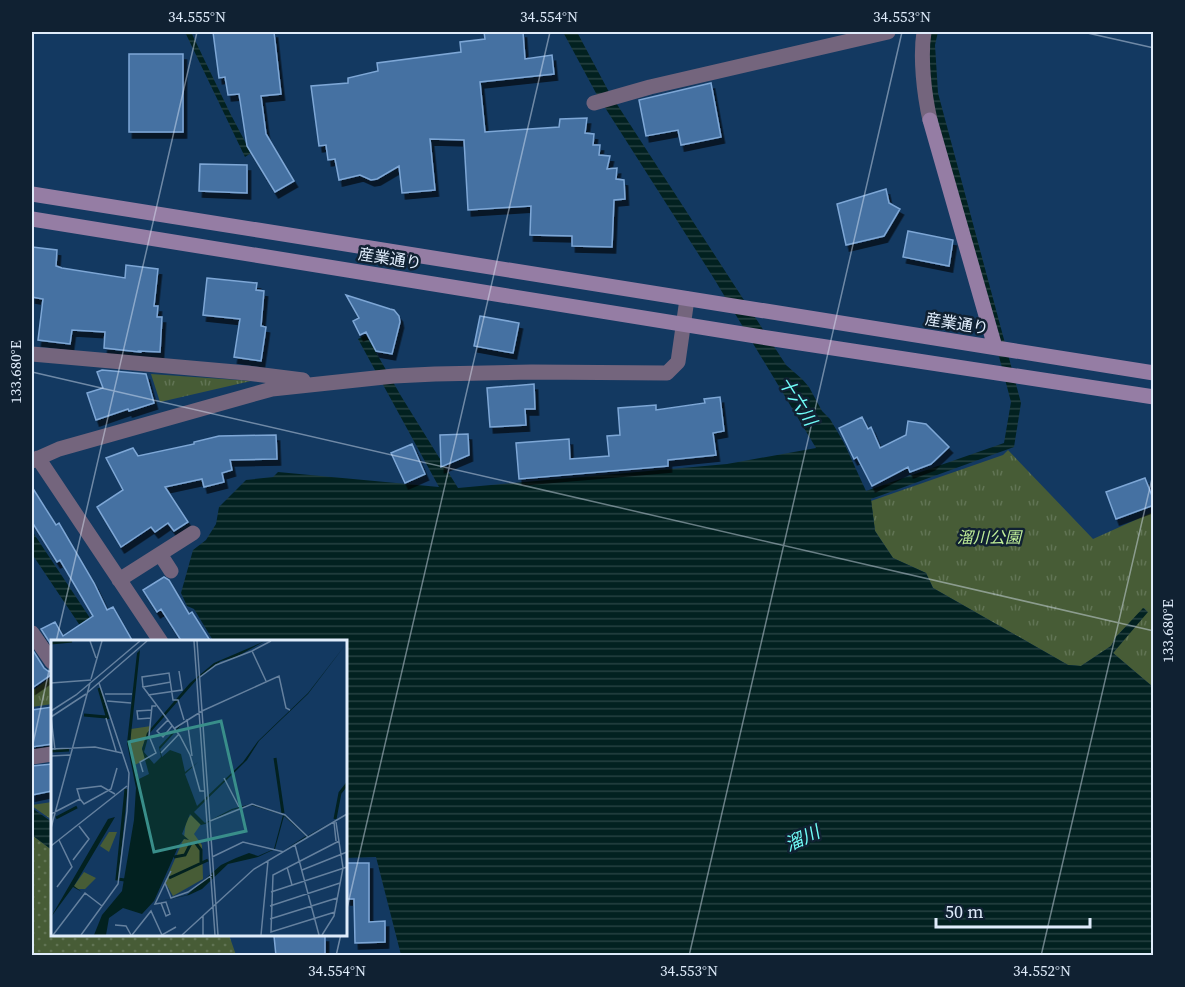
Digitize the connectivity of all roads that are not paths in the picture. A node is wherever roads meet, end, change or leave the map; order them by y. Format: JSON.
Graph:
{"nodes":[{"id":1,"x":888,"y":32,"type":"edge"},
{"id":2,"x":924,"y":32,"type":"edge"},
{"id":3,"x":594,"y":103,"type":"dead end"},
{"id":4,"x":32,"y":194,"type":"edge"},
{"id":5,"x":32,"y":219,"type":"edge"},
{"id":6,"x":687,"y":299,"type":"junction"},
{"id":7,"x":684,"y":324,"type":"junction"},
{"id":8,"x":995,"y":347,"type":"junction"},
{"id":9,"x":32,"y":354,"type":"edge"},
{"id":10,"x":1154,"y":373,"type":"edge"},
{"id":11,"x":329,"y":383,"type":"junction"},
{"id":12,"x":1154,"y":397,"type":"edge"},
{"id":13,"x":35,"y":459,"type":"edge"},
{"id":14,"x":193,"y":533,"type":"dead end"},
{"id":15,"x":160,"y":554,"type":"junction"},
{"id":16,"x":171,"y":571,"type":"dead end"},
{"id":17,"x":119,"y":580,"type":"junction"},
{"id":18,"x":32,"y":633,"type":"edge"},
{"id":19,"x":160,"y":640,"type":"edge"},
{"id":20,"x":51,"y":661,"type":"edge"},
{"id":21,"x":51,"y":754,"type":"edge"},
{"id":22,"x":32,"y":757,"type":"edge"}],
"edges":[{"from":1,"to":3,"type":"street"},
{"from":2,"to":8,"type":"street"},
{"from":4,"to":6,"type":"street","name":"産業通り"},
{"from":5,"to":7,"type":"street","name":"産業通り"},
{"from":6,"to":7,"type":"street"},
{"from":6,"to":8,"type":"street","name":"産業通り"},
{"from":7,"to":11,"type":"street"},
{"from":7,"to":12,"type":"street","name":"産業通り"},
{"from":8,"to":10,"type":"street","name":"産業通り"},
{"from":9,"to":11,"type":"street"},
{"from":11,"to":13,"type":"street"},
{"from":13,"to":17,"type":"street"},
{"from":14,"to":15,"type":"street"},
{"from":15,"to":16,"type":"street"},
{"from":15,"to":17,"type":"street"},
{"from":17,"to":19,"type":"street"},
{"from":18,"to":20,"type":"street"},
{"from":21,"to":22,"type":"street"}]}
